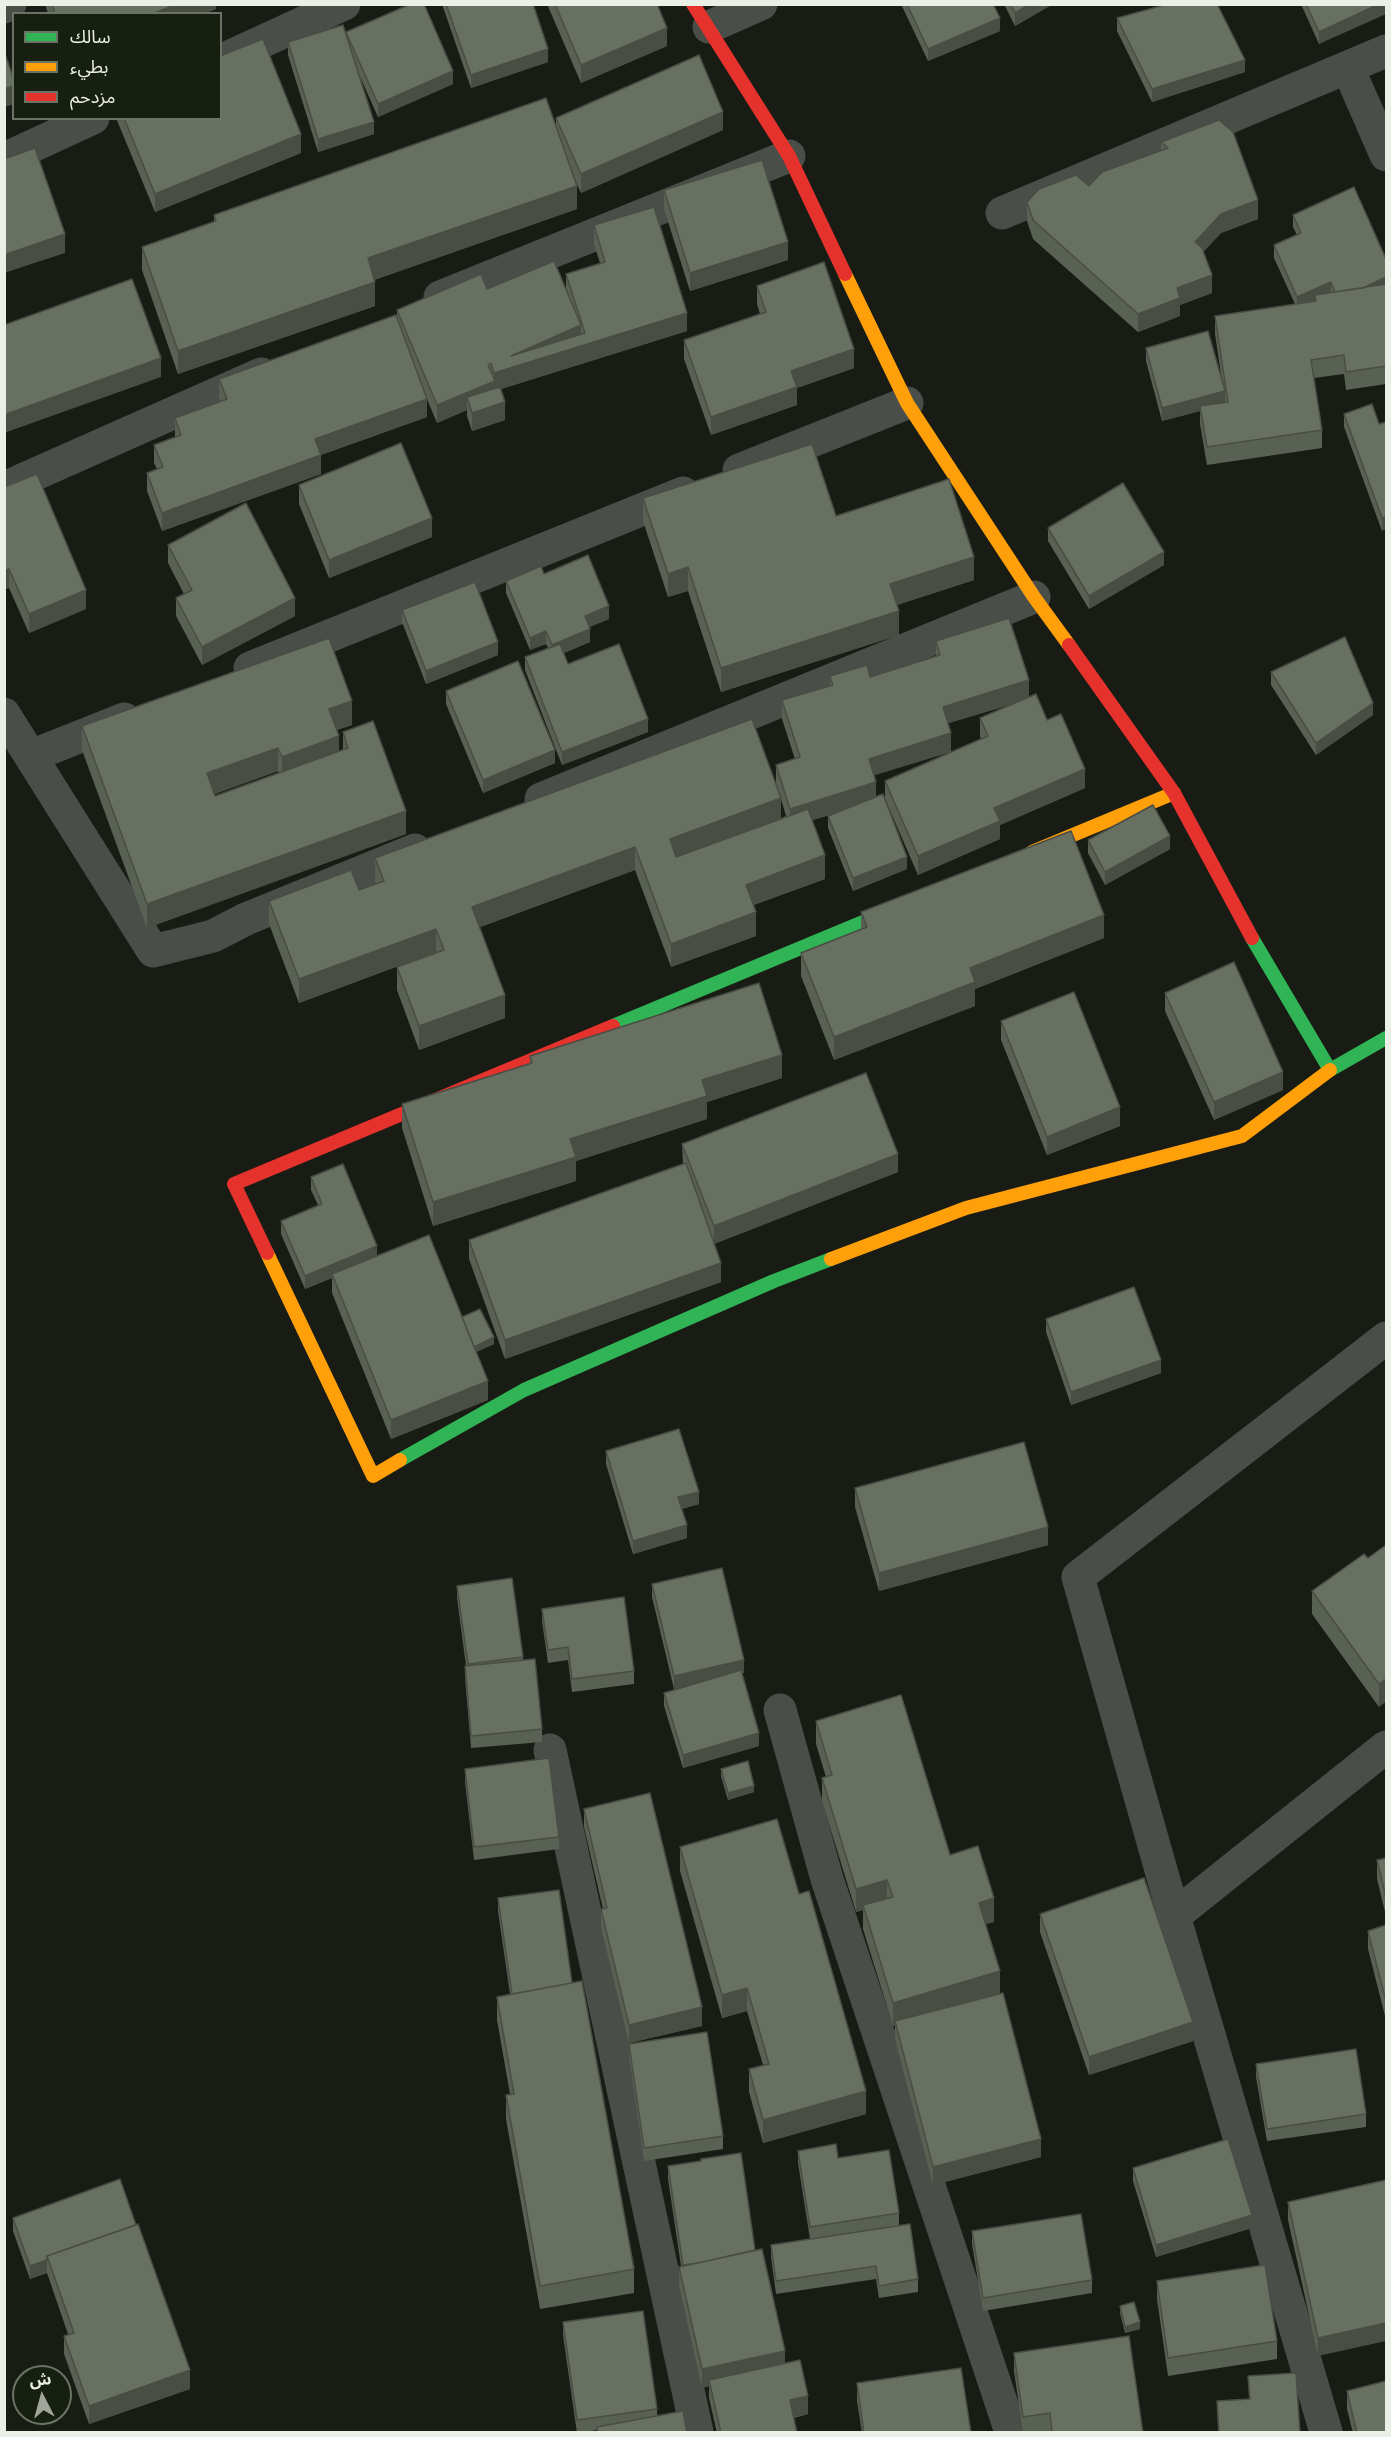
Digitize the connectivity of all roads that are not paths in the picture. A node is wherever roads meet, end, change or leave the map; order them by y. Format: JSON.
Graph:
{"nodes":[{"id":1,"x":10,"y":4,"type":"edge"},
{"id":2,"x":344,"y":4,"type":"edge"},
{"id":3,"x":761,"y":4,"type":"edge"},
{"id":4,"x":4,"y":7,"type":"edge"},
{"id":5,"x":701,"y":16,"type":"edge"},
{"id":6,"x":1386,"y":51,"type":"edge"},
{"id":7,"x":222,"y":60,"type":"edge"},
{"id":8,"x":1348,"y":68,"type":"junction"},
{"id":9,"x":89,"y":120,"type":"edge"},
{"id":10,"x":1386,"y":155,"type":"edge"},
{"id":11,"x":789,"y":156,"type":"junction"},
{"id":12,"x":4,"y":159,"type":"edge"},
{"id":13,"x":1002,"y":213,"type":"dead end"},
{"id":14,"x":409,"y":310,"type":"edge"},
{"id":15,"x":289,"y":362,"type":"edge"},
{"id":16,"x":907,"y":403,"type":"junction"},
{"id":17,"x":4,"y":488,"type":"edge"},
{"id":18,"x":1034,"y":597,"type":"junction"},
{"id":19,"x":220,"y":680,"type":"edge"},
{"id":20,"x":153,"y":707,"type":"edge"},
{"id":21,"x":4,"y":714,"type":"edge"},
{"id":22,"x":31,"y":756,"type":"junction"},
{"id":23,"x":1174,"y":793,"type":"junction"},
{"id":24,"x":513,"y":810,"type":"edge"},
{"id":25,"x":446,"y":837,"type":"edge"},
{"id":26,"x":1019,"y":857,"type":"edge"},
{"id":27,"x":920,"y":899,"type":"edge"},
{"id":28,"x":1386,"y":1038,"type":"edge"},
{"id":29,"x":1330,"y":1070,"type":"junction"},
{"id":30,"x":1386,"y":1338,"type":"edge"},
{"id":31,"x":780,"y":1710,"type":"dead end"},
{"id":32,"x":1386,"y":1746,"type":"edge"},
{"id":33,"x":550,"y":1750,"type":"dead end"},
{"id":34,"x":1174,"y":1916,"type":"junction"},
{"id":35,"x":698,"y":2433,"type":"edge"},
{"id":36,"x":1011,"y":2433,"type":"edge"},
{"id":37,"x":1326,"y":2433,"type":"edge"}],
"edges":[{"from":1,"to":4,"type":"street"},
{"from":2,"to":7,"type":"street"},
{"from":3,"to":5,"type":"street"},
{"from":5,"to":11,"type":"street"},
{"from":6,"to":8,"type":"street"},
{"from":8,"to":10,"type":"street"},
{"from":8,"to":13,"type":"street"},
{"from":9,"to":12,"type":"street"},
{"from":11,"to":14,"type":"street"},
{"from":11,"to":16,"type":"street"},
{"from":15,"to":17,"type":"street"},
{"from":16,"to":18,"type":"street"},
{"from":16,"to":19,"type":"street"},
{"from":18,"to":23,"type":"street"},
{"from":18,"to":24,"type":"street"},
{"from":20,"to":22,"type":"street"},
{"from":21,"to":22,"type":"street"},
{"from":22,"to":25,"type":"street"},
{"from":23,"to":26,"type":"street"},
{"from":23,"to":29,"type":"street"},
{"from":27,"to":29,"type":"street"},
{"from":28,"to":29,"type":"street"},
{"from":30,"to":34,"type":"street"},
{"from":31,"to":36,"type":"street"},
{"from":32,"to":34,"type":"street"},
{"from":33,"to":35,"type":"street"},
{"from":34,"to":37,"type":"street"}]}
